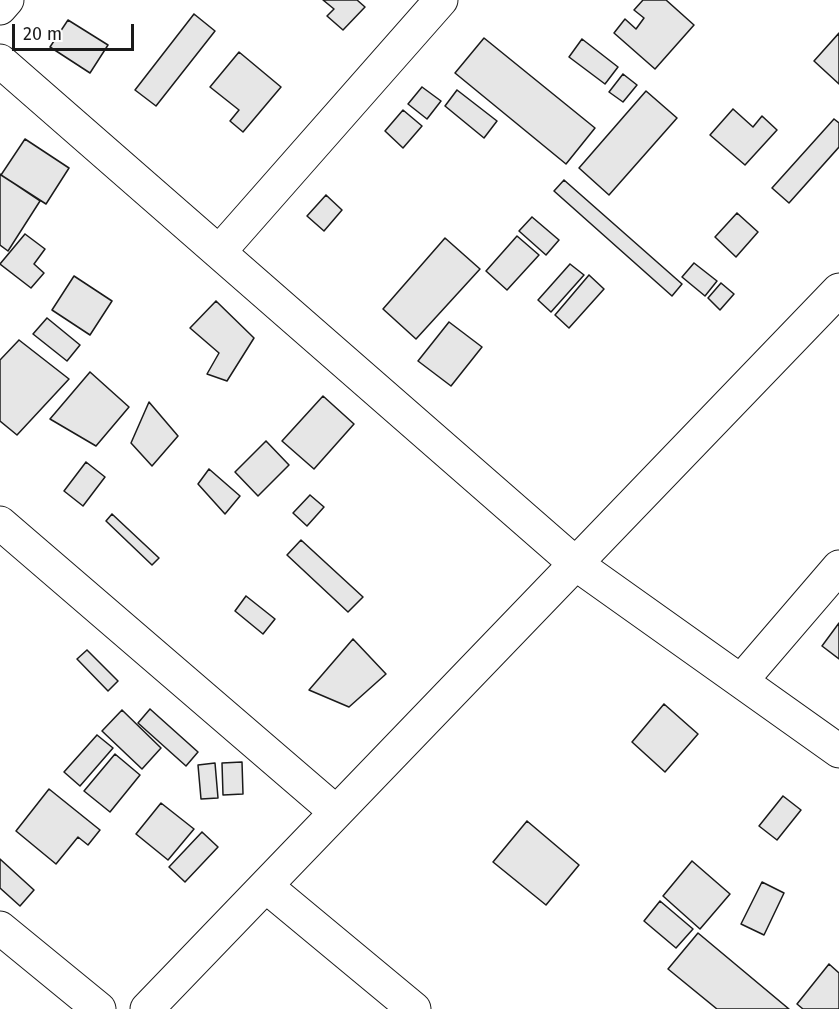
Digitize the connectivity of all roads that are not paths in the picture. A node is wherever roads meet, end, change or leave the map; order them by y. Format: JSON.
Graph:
{"nodes":[{"id":1,"x":7,"y":0,"type":"edge"},
{"id":2,"x":441,"y":0,"type":"edge"},
{"id":3,"x":0,"y":8,"type":"edge"},
{"id":4,"x":0,"y":61,"type":"edge"},
{"id":5,"x":219,"y":252,"type":"junction"},
{"id":6,"x":839,"y":290,"type":"edge"},
{"id":7,"x":0,"y":523,"type":"edge"},
{"id":8,"x":576,"y":564,"type":"junction"},
{"id":9,"x":839,"y":567,"type":"edge"},
{"id":10,"x":741,"y":681,"type":"junction"},
{"id":11,"x":839,"y":751,"type":"edge"},
{"id":12,"x":336,"y":812,"type":"junction"},
{"id":13,"x":267,"y":887,"type":"junction"},
{"id":14,"x":0,"y":928,"type":"edge"},
{"id":15,"x":99,"y":1009,"type":"edge"},
{"id":16,"x":147,"y":1009,"type":"edge"},
{"id":17,"x":414,"y":1009,"type":"edge"}],
"edges":[{"from":1,"to":3,"type":"street"},
{"from":2,"to":5,"type":"street"},
{"from":4,"to":5,"type":"street"},
{"from":5,"to":8,"type":"street"},
{"from":6,"to":8,"type":"street"},
{"from":7,"to":12,"type":"street"},
{"from":8,"to":10,"type":"street"},
{"from":8,"to":12,"type":"street"},
{"from":9,"to":10,"type":"street"},
{"from":10,"to":11,"type":"street"},
{"from":12,"to":13,"type":"street"},
{"from":13,"to":16,"type":"street"},
{"from":13,"to":17,"type":"street"},
{"from":14,"to":15,"type":"street"}]}
